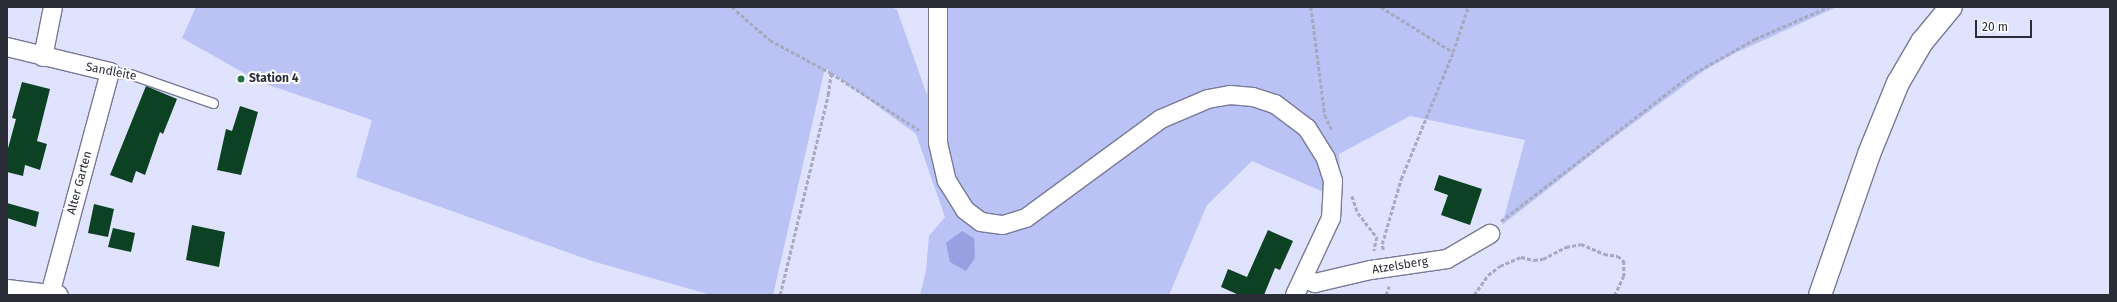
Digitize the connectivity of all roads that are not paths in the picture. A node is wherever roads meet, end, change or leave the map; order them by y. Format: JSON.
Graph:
{"nodes":[{"id":1,"x":53,"y":7,"type":"edge"},
{"id":2,"x":938,"y":7,"type":"edge"},
{"id":3,"x":1951,"y":7,"type":"edge"},
{"id":4,"x":7,"y":47,"type":"edge"},
{"id":5,"x":43,"y":57,"type":"junction"},
{"id":6,"x":110,"y":72,"type":"junction"},
{"id":7,"x":213,"y":103,"type":"dead end"},
{"id":8,"x":1490,"y":234,"type":"road end"},
{"id":9,"x":1304,"y":278,"type":"junction"},
{"id":10,"x":7,"y":289,"type":"edge"},
{"id":11,"x":53,"y":295,"type":"edge"},
{"id":12,"x":1295,"y":295,"type":"edge"},
{"id":13,"x":1820,"y":295,"type":"edge"}],
"edges":[{"from":1,"to":5,"type":"street"},
{"from":2,"to":9,"type":"street"},
{"from":3,"to":13,"type":"street"},
{"from":4,"to":5,"type":"street","name":"Sandleite"},
{"from":5,"to":6,"type":"street","name":"Sandleite"},
{"from":6,"to":7,"type":"lane","name":"Sandleite"},
{"from":6,"to":11,"type":"street","name":"Alter Garten"},
{"from":8,"to":9,"type":"street","name":"Atzelsberg"},
{"from":9,"to":12,"type":"street"},
{"from":10,"to":11,"type":"street"}]}
